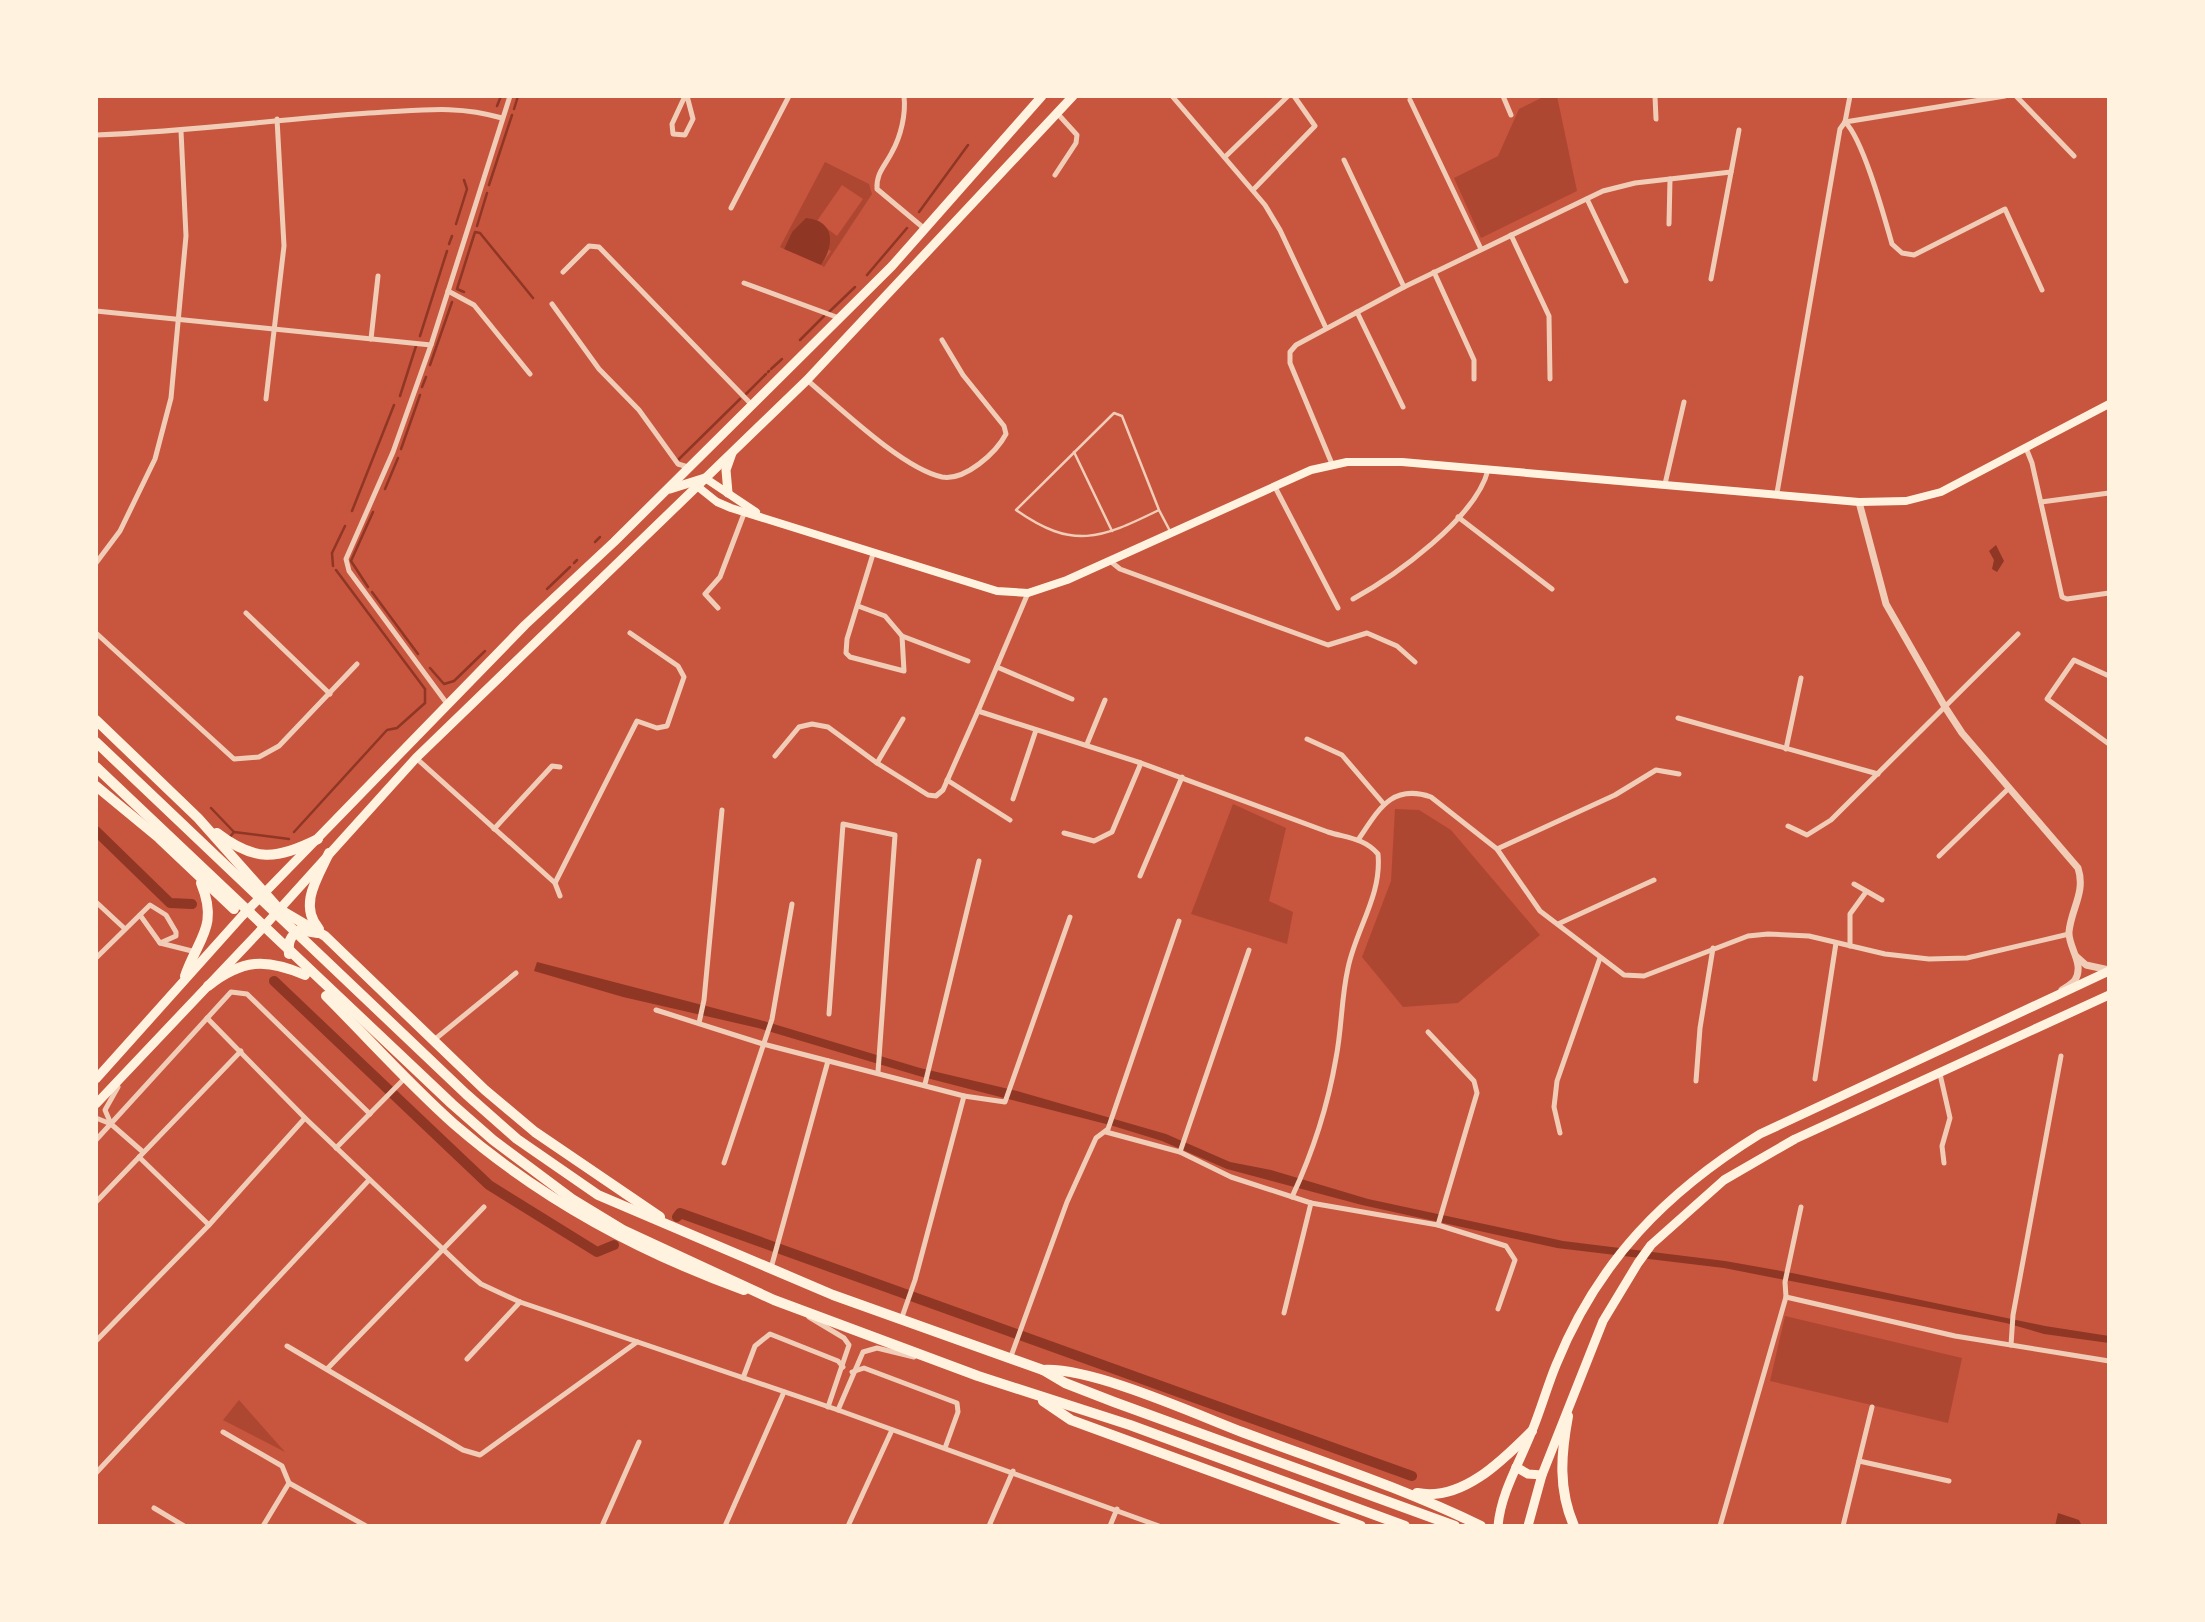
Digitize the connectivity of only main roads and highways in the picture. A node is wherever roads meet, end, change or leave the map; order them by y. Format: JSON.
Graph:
{"nodes":[{"id":1,"x":1042,"y":96,"type":"edge"},
{"id":2,"x":1073,"y":96,"type":"edge"},
{"id":3,"x":2109,"y":404,"type":"edge"},
{"id":4,"x":735,"y":449,"type":"junction"},
{"id":5,"x":700,"y":456,"type":"junction"},
{"id":6,"x":700,"y":481,"type":"junction"},
{"id":7,"x":664,"y":491,"type":"junction"},
{"id":8,"x":728,"y":493,"type":"junction"},
{"id":9,"x":761,"y":515,"type":"junction"},
{"id":10,"x":96,"y":720,"type":"edge"},
{"id":11,"x":96,"y":742,"type":"edge"},
{"id":12,"x":96,"y":767,"type":"edge"},
{"id":13,"x":96,"y":786,"type":"edge"},
{"id":14,"x":198,"y":818,"type":"junction"},
{"id":15,"x":318,"y":839,"type":"junction"},
{"id":16,"x":226,"y":850,"type":"junction"},
{"id":17,"x":328,"y":853,"type":"junction"},
{"id":18,"x":200,"y":880,"type":"junction"},
{"id":19,"x":263,"y":894,"type":"junction"},
{"id":20,"x":279,"y":909,"type":"junction"},
{"id":21,"x":242,"y":916,"type":"junction"},
{"id":22,"x":259,"y":932,"type":"junction"},
{"id":23,"x":325,"y":936,"type":"junction"},
{"id":24,"x":295,"y":965,"type":"junction"},
{"id":25,"x":2109,"y":971,"type":"edge"},
{"id":26,"x":305,"y":975,"type":"junction"},
{"id":27,"x":185,"y":976,"type":"junction"},
{"id":28,"x":208,"y":986,"type":"junction"},
{"id":29,"x":2109,"y":995,"type":"edge"},
{"id":30,"x":96,"y":1079,"type":"edge"},
{"id":31,"x":96,"y":1104,"type":"edge"},
{"id":32,"x":681,"y":1231,"type":"junction"},
{"id":33,"x":774,"y":1300,"type":"junction"},
{"id":34,"x":1043,"y":1370,"type":"junction"},
{"id":35,"x":1032,"y":1394,"type":"junction"},
{"id":36,"x":1568,"y":1416,"type":"junction"},
{"id":37,"x":1532,"y":1432,"type":"junction"},
{"id":38,"x":1516,"y":1467,"type":"junction"},
{"id":39,"x":1542,"y":1475,"type":"junction"},
{"id":40,"x":1403,"y":1490,"type":"junction"},
{"id":41,"x":1446,"y":1509,"type":"junction"},
{"id":42,"x":1361,"y":1526,"type":"edge"},
{"id":43,"x":1405,"y":1526,"type":"edge"},
{"id":44,"x":1455,"y":1526,"type":"edge"},
{"id":45,"x":1466,"y":1526,"type":"edge"},
{"id":46,"x":1481,"y":1526,"type":"edge"},
{"id":47,"x":1498,"y":1526,"type":"edge"},
{"id":48,"x":1528,"y":1526,"type":"edge"},
{"id":49,"x":1574,"y":1526,"type":"edge"}],
"edges":[{"from":1,"to":5,"type":"main road"},
{"from":2,"to":4,"type":"main road"},
{"from":3,"to":9,"type":"main road"},
{"from":4,"to":6,"type":"main road"},
{"from":4,"to":8,"type":"main road"},
{"from":5,"to":6,"type":"main road"},
{"from":5,"to":7,"type":"main road"},
{"from":6,"to":7,"type":"main road"},
{"from":6,"to":8,"type":"main road"},
{"from":6,"to":9,"type":"main road"},
{"from":6,"to":17,"type":"main road"},
{"from":7,"to":15,"type":"main road"},
{"from":8,"to":9,"type":"main road"},
{"from":10,"to":14,"type":"highway"},
{"from":11,"to":32,"type":"highway"},
{"from":12,"to":33,"type":"highway"},
{"from":13,"to":18,"type":"highway"},
{"from":14,"to":15,"type":"highway"},
{"from":14,"to":16,"type":"highway"},
{"from":15,"to":19,"type":"main road"},
{"from":16,"to":18,"type":"highway"},
{"from":16,"to":19,"type":"highway"},
{"from":17,"to":20,"type":"main road"},
{"from":17,"to":23,"type":"highway"},
{"from":18,"to":21,"type":"highway"},
{"from":18,"to":27,"type":"highway"},
{"from":19,"to":20,"type":"highway"},
{"from":19,"to":21,"type":"main road"},
{"from":20,"to":22,"type":"main road"},
{"from":20,"to":23,"type":"highway"},
{"from":21,"to":22,"type":"highway"},
{"from":21,"to":27,"type":"main road"},
{"from":22,"to":24,"type":"highway"},
{"from":22,"to":28,"type":"main road"},
{"from":23,"to":24,"type":"highway"},
{"from":23,"to":32,"type":"highway"},
{"from":24,"to":26,"type":"highway"},
{"from":25,"to":37,"type":"main road"},
{"from":26,"to":28,"type":"highway"},
{"from":26,"to":33,"type":"highway"},
{"from":27,"to":30,"type":"main road"},
{"from":28,"to":31,"type":"main road"},
{"from":29,"to":36,"type":"main road"},
{"from":32,"to":34,"type":"highway"},
{"from":33,"to":35,"type":"highway"},
{"from":34,"to":40,"type":"highway"},
{"from":34,"to":44,"type":"highway"},
{"from":35,"to":42,"type":"highway"},
{"from":35,"to":43,"type":"highway"},
{"from":36,"to":39,"type":"main road"},
{"from":36,"to":49,"type":"highway"},
{"from":37,"to":38,"type":"main road"},
{"from":37,"to":40,"type":"highway"},
{"from":38,"to":39,"type":"main road"},
{"from":38,"to":47,"type":"main road"},
{"from":39,"to":48,"type":"main road"},
{"from":40,"to":41,"type":"highway"},
{"from":41,"to":45,"type":"highway"},
{"from":41,"to":46,"type":"highway"}]}
